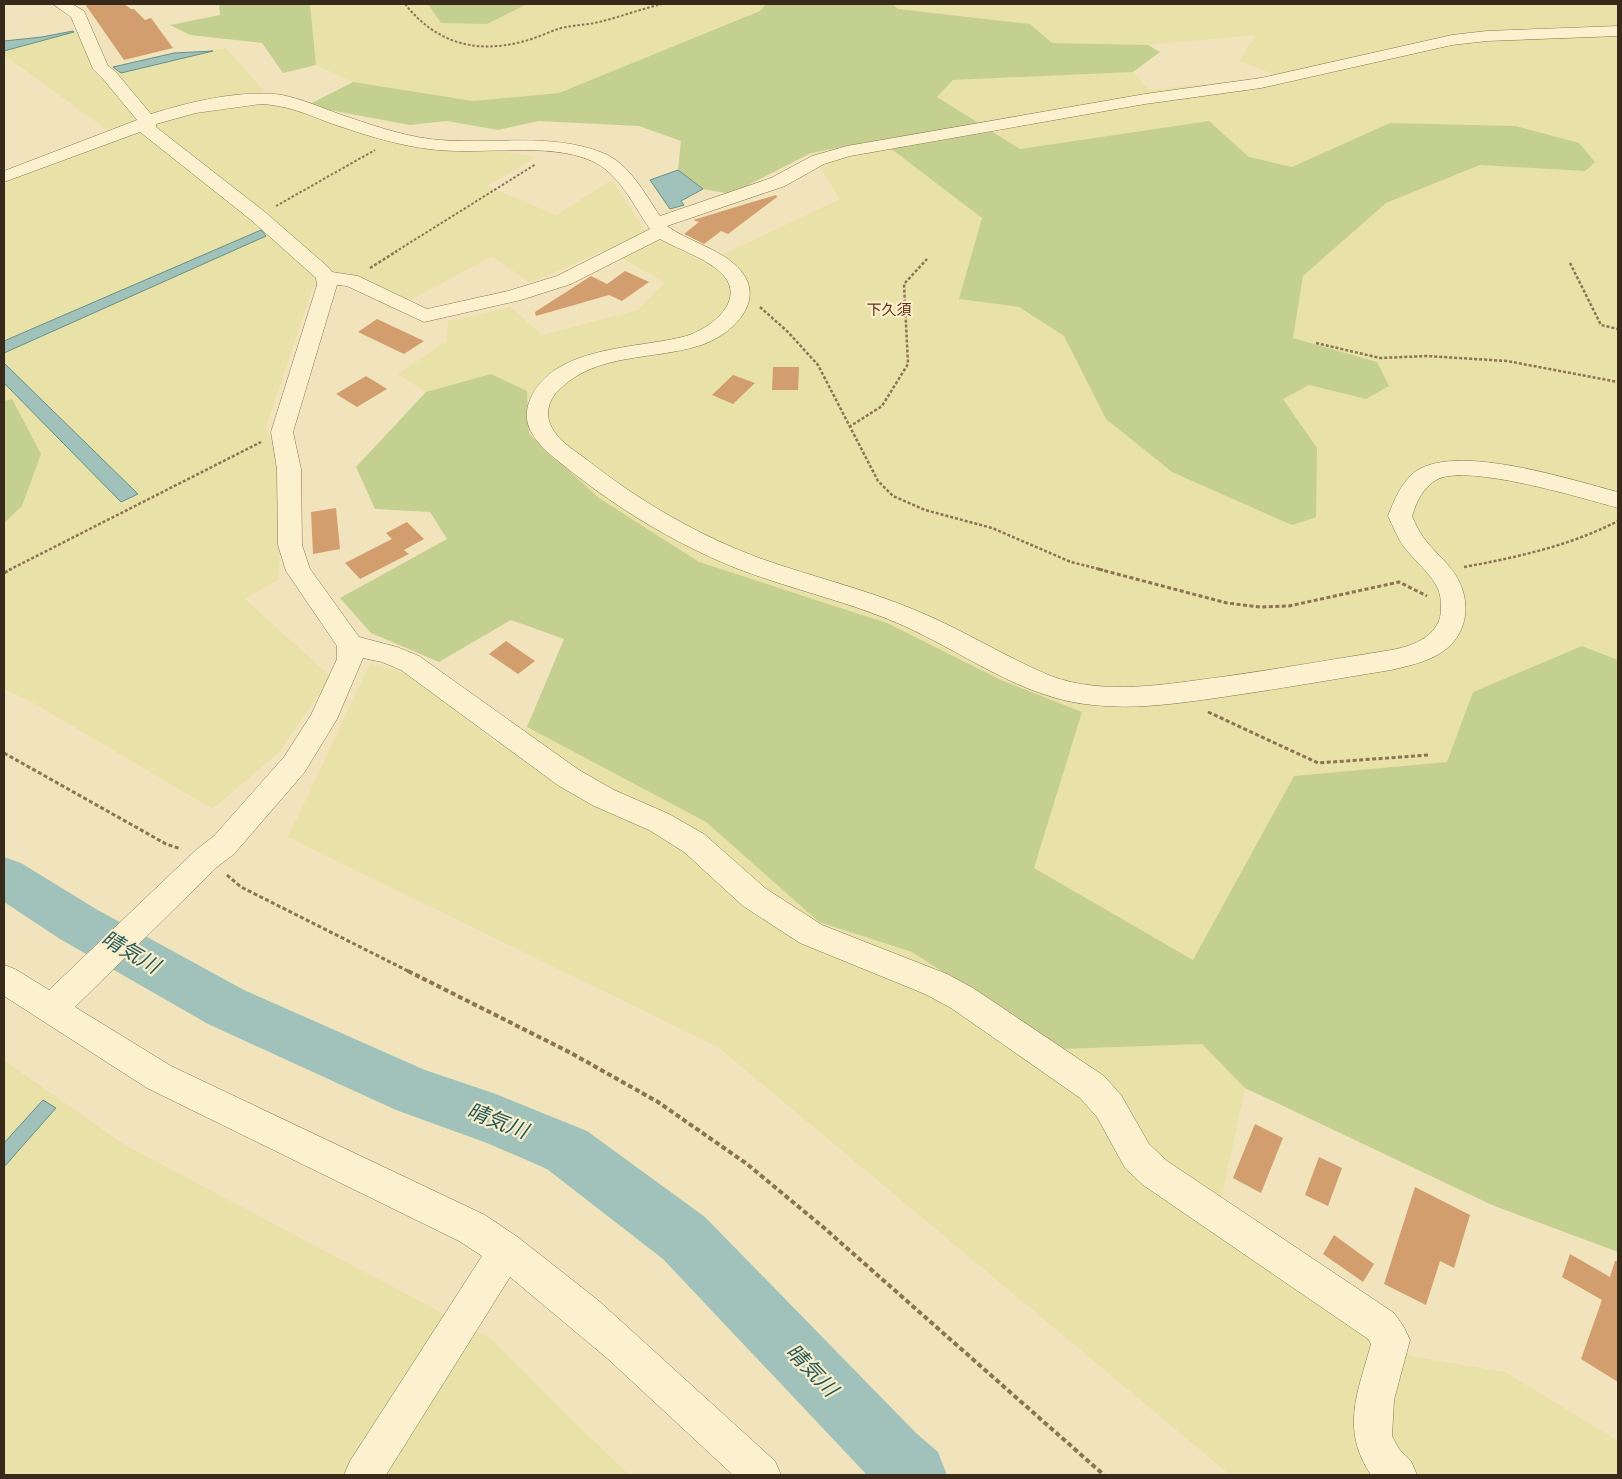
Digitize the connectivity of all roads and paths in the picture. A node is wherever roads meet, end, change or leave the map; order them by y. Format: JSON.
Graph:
{"nodes":[{"id":1,"x":61,"y":4,"type":"edge"},
{"id":2,"x":405,"y":4,"type":"edge"},
{"id":3,"x":662,"y":4,"type":"edge"},
{"id":4,"x":1618,"y":31,"type":"edge"},
{"id":5,"x":148,"y":120,"type":"junction"},
{"id":6,"x":398,"y":137,"type":"junction"},
{"id":7,"x":559,"y":148,"type":"junction"},
{"id":8,"x":4,"y":177,"type":"edge"},
{"id":9,"x":258,"y":216,"type":"junction"},
{"id":10,"x":658,"y":228,"type":"junction"},
{"id":11,"x":927,"y":259,"type":"dead end"},
{"id":12,"x":1570,"y":263,"type":"dead end"},
{"id":13,"x":326,"y":278,"type":"junction"},
{"id":14,"x":351,"y":280,"type":"junction"},
{"id":15,"x":742,"y":294,"type":"junction"},
{"id":16,"x":1618,"y":329,"type":"edge"},
{"id":17,"x":1316,"y":343,"type":"dead end"},
{"id":18,"x":1618,"y":382,"type":"edge"},
{"id":19,"x":849,"y":427,"type":"junction"},
{"id":20,"x":282,"y":432,"type":"junction"},
{"id":21,"x":1618,"y":500,"type":"edge"},
{"id":22,"x":1618,"y":521,"type":"edge"},
{"id":23,"x":1441,"y":572,"type":"junction"},
{"id":24,"x":4,"y":573,"type":"edge"},
{"id":25,"x":1455,"y":607,"type":"junction"},
{"id":26,"x":350,"y":645,"type":"junction"},
{"id":27,"x":1169,"y":694,"type":"junction"},
{"id":28,"x":4,"y":752,"type":"edge"},
{"id":29,"x":1429,"y":755,"type":"dead end"},
{"id":30,"x":207,"y":858,"type":"junction"},
{"id":31,"x":4,"y":979,"type":"edge"},
{"id":32,"x":51,"y":1009,"type":"junction"},
{"id":33,"x":506,"y":1251,"type":"junction"},
{"id":34,"x":364,"y":1475,"type":"edge"},
{"id":35,"x":761,"y":1475,"type":"edge"},
{"id":36,"x":1104,"y":1475,"type":"edge"},
{"id":37,"x":1397,"y":1475,"type":"edge"}],
"edges":[{"from":1,"to":5,"type":"street"},
{"from":2,"to":3,"type":"path"},
{"from":4,"to":10,"type":"street"},
{"from":5,"to":6,"type":"street"},
{"from":5,"to":8,"type":"street"},
{"from":5,"to":9,"type":"street"},
{"from":6,"to":7,"type":"street"},
{"from":6,"to":9,"type":"path"},
{"from":7,"to":10,"type":"street"},
{"from":7,"to":14,"type":"path"},
{"from":9,"to":13,"type":"street"},
{"from":10,"to":14,"type":"street"},
{"from":10,"to":15,"type":"street"},
{"from":11,"to":19,"type":"path"},
{"from":12,"to":16,"type":"path"},
{"from":13,"to":14,"type":"street"},
{"from":13,"to":20,"type":"street"},
{"from":15,"to":19,"type":"path"},
{"from":15,"to":27,"type":"street"},
{"from":17,"to":18,"type":"path"},
{"from":19,"to":25,"type":"path"},
{"from":20,"to":24,"type":"path"},
{"from":20,"to":26,"type":"street"},
{"from":21,"to":23,"type":"street"},
{"from":22,"to":23,"type":"path"},
{"from":23,"to":25,"type":"street"},
{"from":25,"to":27,"type":"street"},
{"from":26,"to":30,"type":"street"},
{"from":26,"to":37,"type":"street"},
{"from":27,"to":29,"type":"path"},
{"from":28,"to":30,"type":"path"},
{"from":30,"to":32,"type":"street"},
{"from":30,"to":36,"type":"path"},
{"from":31,"to":32,"type":"street"},
{"from":32,"to":33,"type":"street"},
{"from":33,"to":34,"type":"street"},
{"from":33,"to":35,"type":"street"}]}
